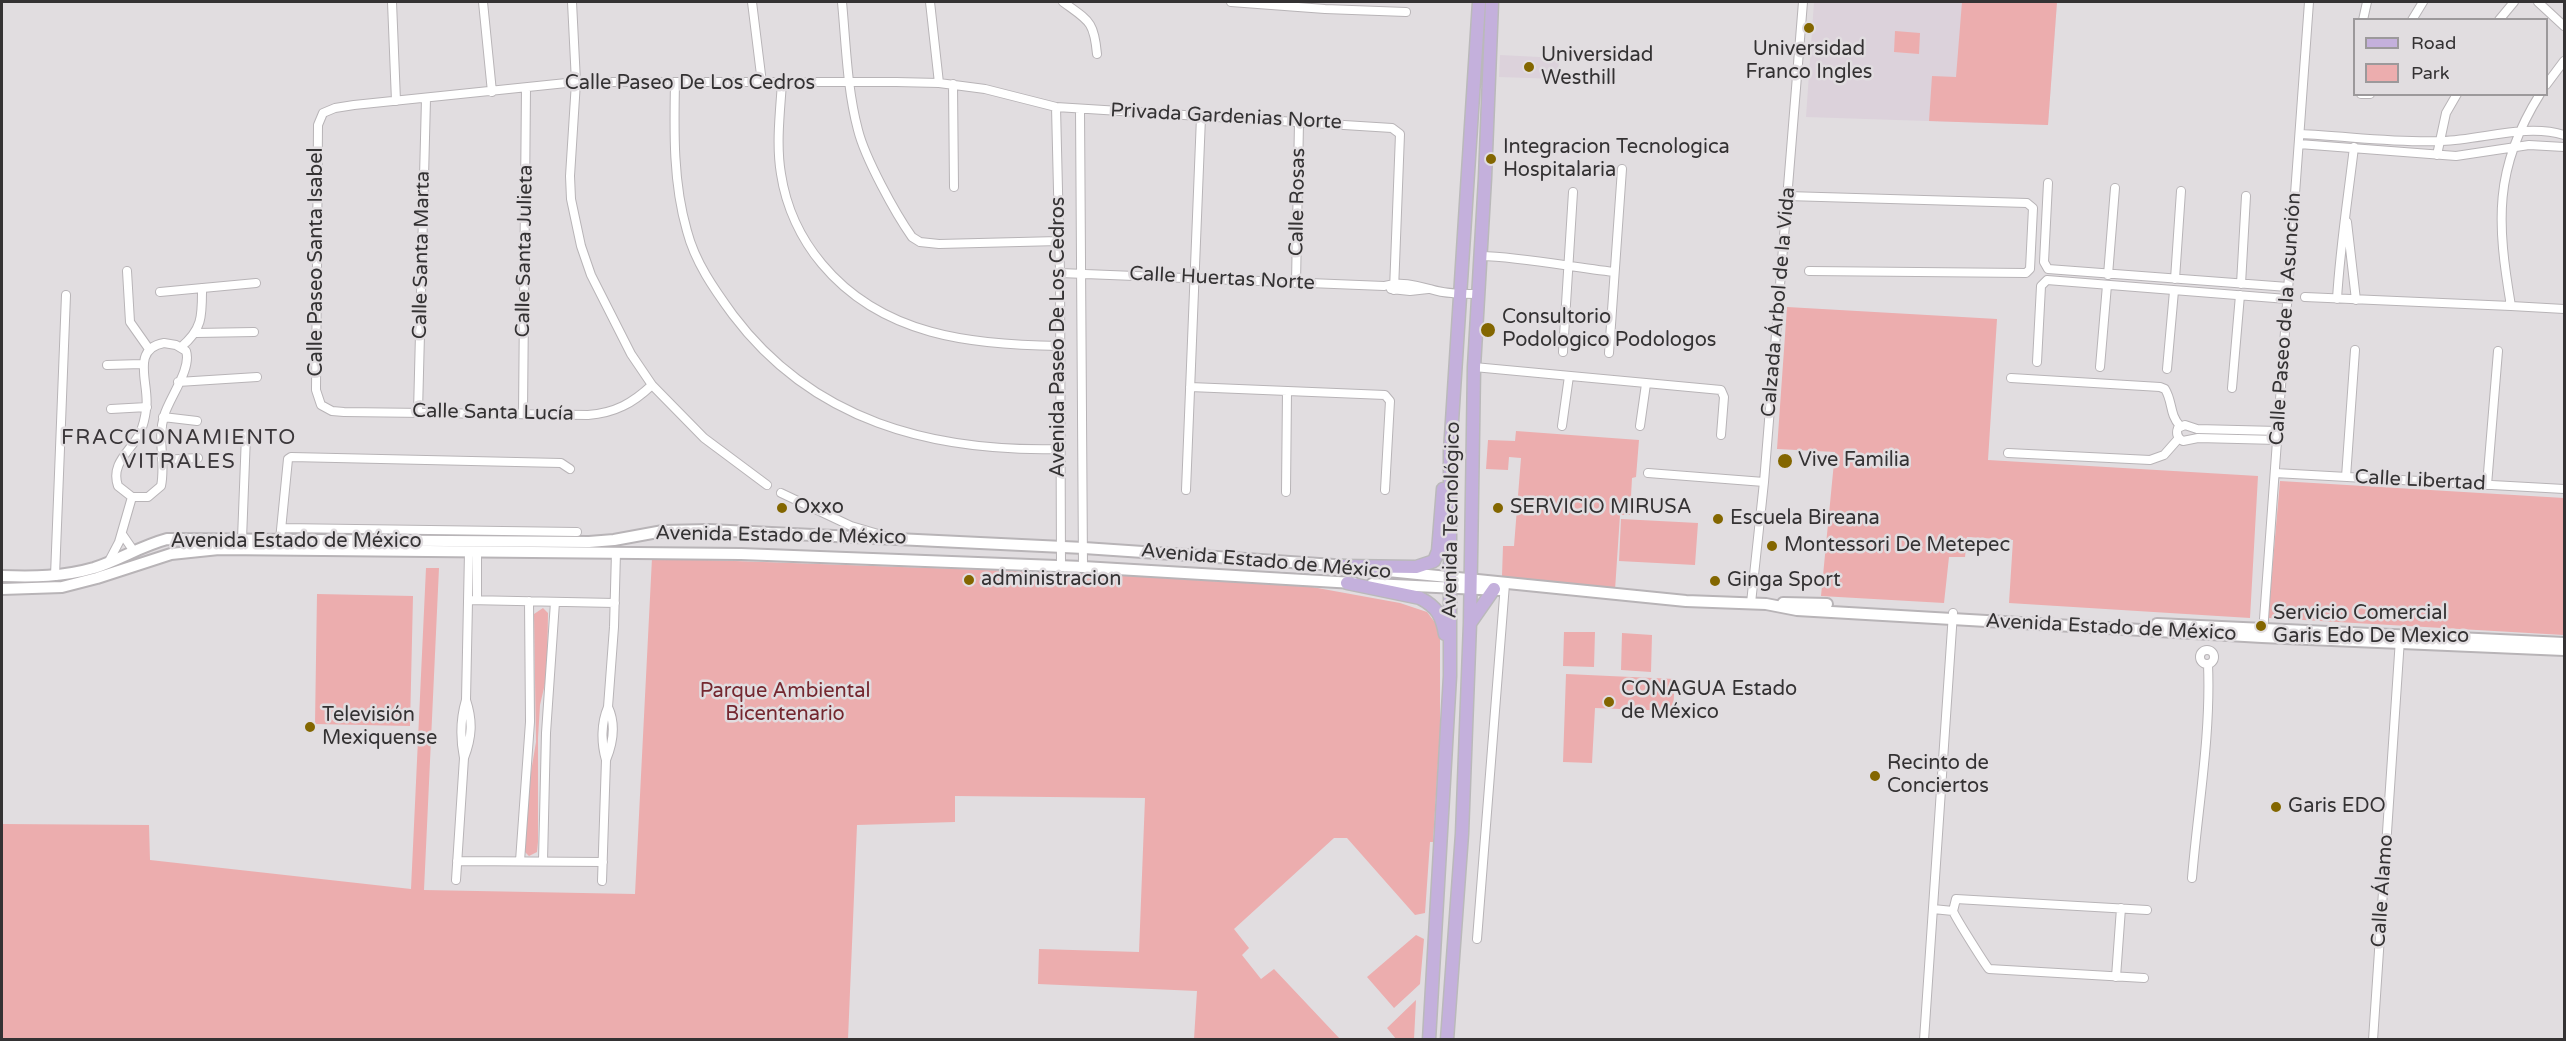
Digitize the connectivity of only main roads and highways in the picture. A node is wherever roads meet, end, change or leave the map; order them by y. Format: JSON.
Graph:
{"nodes":[{"id":1,"x":1479,"y":2,"type":"edge"},
{"id":2,"x":1492,"y":2,"type":"edge"},
{"id":3,"x":1450,"y":452,"type":"junction"},
{"id":4,"x":974,"y":543,"type":"junction"},
{"id":5,"x":996,"y":544,"type":"junction"},
{"id":6,"x":968,"y":562,"type":"junction"},
{"id":7,"x":991,"y":564,"type":"junction"},
{"id":8,"x":1342,"y":566,"type":"junction"},
{"id":9,"x":2,"y":576,"type":"edge"},
{"id":10,"x":1347,"y":583,"type":"junction"},
{"id":11,"x":1450,"y":583,"type":"junction"},
{"id":12,"x":1471,"y":584,"type":"junction"},
{"id":13,"x":1501,"y":588,"type":"junction"},
{"id":14,"x":2,"y":589,"type":"edge"},
{"id":15,"x":1952,"y":616,"type":"junction"},
{"id":16,"x":1470,"y":623,"type":"junction"},
{"id":17,"x":2263,"y":633,"type":"junction"},
{"id":18,"x":2400,"y":639,"type":"junction"},
{"id":19,"x":2565,"y":643,"type":"edge"},
{"id":20,"x":2565,"y":650,"type":"edge"},
{"id":21,"x":1450,"y":676,"type":"junction"},
{"id":22,"x":1428,"y":1040,"type":"edge"},
{"id":23,"x":1447,"y":1040,"type":"edge"}],
"edges":[{"from":1,"to":3,"type":"main road","name":"Avenida Tecnológico"},
{"from":2,"to":12,"type":"main road","name":"Avenida Tecnológico"},
{"from":3,"to":8,"type":"main road"},
{"from":3,"to":11,"type":"main road","name":"Avenida Tecnológico"},
{"from":4,"to":5,"type":"main road","name":"Avenida Estado de México"},
{"from":4,"to":6,"type":"main road"},
{"from":4,"to":9,"type":"main road","name":"Avenida Estado de México"},
{"from":5,"to":7,"type":"main road"},
{"from":5,"to":8,"type":"main road","name":"Avenida Estado de México"},
{"from":6,"to":7,"type":"main road","name":"Avenida Estado de México"},
{"from":6,"to":14,"type":"main road","name":"Avenida Estado de México"},
{"from":7,"to":10,"type":"main road","name":"Avenida Estado de México"},
{"from":8,"to":11,"type":"main road","name":"Avenida Estado de México"},
{"from":10,"to":11,"type":"main road","name":"Avenida Estado de México"},
{"from":10,"to":21,"type":"main road"},
{"from":11,"to":12,"type":"main road","name":"Avenida Estado de México"},
{"from":11,"to":21,"type":"main road","name":"Avenida Tecnológico"},
{"from":12,"to":13,"type":"main road","name":"Avenida Estado de México"},
{"from":12,"to":16,"type":"main road","name":"Avenida Tecnológico"},
{"from":13,"to":15,"type":"main road","name":"Avenida Estado de México"},
{"from":13,"to":16,"type":"main road"},
{"from":15,"to":17,"type":"main road","name":"Avenida Estado de México"},
{"from":15,"to":17,"type":"main road","name":"Avenida Estado de México"},
{"from":16,"to":23,"type":"main road","name":"Avenida Tecnológico"},
{"from":17,"to":18,"type":"main road","name":"Avenida Estado de México"},
{"from":18,"to":19,"type":"main road","name":"Avenida Estado de México"},
{"from":18,"to":20,"type":"main road","name":"Avenida Estado de México"},
{"from":21,"to":22,"type":"main road","name":"Avenida Tecnológico"}]}
